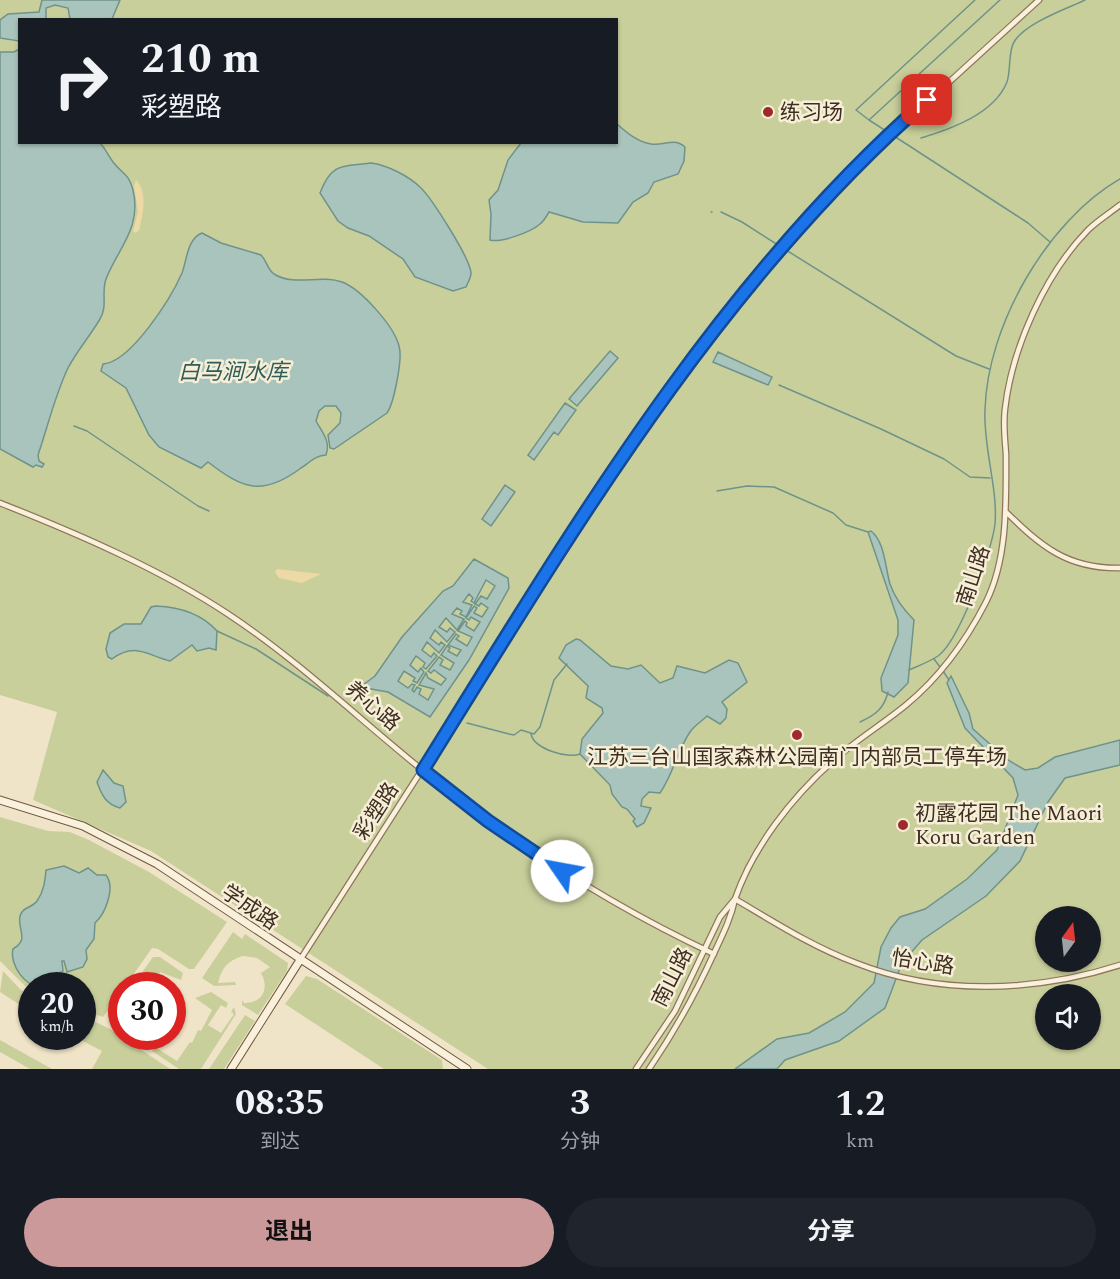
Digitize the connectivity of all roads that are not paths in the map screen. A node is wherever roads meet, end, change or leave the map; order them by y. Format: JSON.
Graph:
{"nodes":[{"id":1,"x":1039,"y":0,"type":"edge"},
{"id":2,"x":1120,"y":205,"type":"edge"},
{"id":3,"x":0,"y":503,"type":"edge"},
{"id":4,"x":1005,"y":511,"type":"junction"},
{"id":5,"x":1120,"y":568,"type":"edge"},
{"id":6,"x":423,"y":770,"type":"junction"},
{"id":7,"x":0,"y":800,"type":"edge"},
{"id":8,"x":735,"y":899,"type":"junction"},
{"id":9,"x":705,"y":950,"type":"junction"},
{"id":10,"x":714,"y":954,"type":"junction"},
{"id":11,"x":300,"y":960,"type":"junction"},
{"id":12,"x":1120,"y":965,"type":"edge"},
{"id":13,"x":457,"y":1066,"type":"edge"},
{"id":14,"x":231,"y":1069,"type":"edge"},
{"id":15,"x":467,"y":1069,"type":"edge"},
{"id":16,"x":636,"y":1069,"type":"edge"},
{"id":17,"x":649,"y":1069,"type":"edge"}],
"edges":[{"from":1,"to":6,"type":"street","name":"彩塑路"},
{"from":2,"to":4,"type":"street","name":"南山路"},
{"from":3,"to":6,"type":"street","name":"养心路"},
{"from":4,"to":5,"type":"street"},
{"from":4,"to":8,"type":"street","name":"南山路"},
{"from":6,"to":9,"type":"street","name":"养心路"},
{"from":6,"to":11,"type":"street","name":"彩塑路"},
{"from":7,"to":11,"type":"street","name":"学成路"},
{"from":8,"to":9,"type":"street","name":"南山路"},
{"from":8,"to":10,"type":"street","name":"南山路"},
{"from":8,"to":12,"type":"street","name":"怡心路"},
{"from":9,"to":10,"type":"street","name":"养心路"},
{"from":9,"to":16,"type":"street","name":"南山路"},
{"from":10,"to":17,"type":"street","name":"南山路"},
{"from":11,"to":13,"type":"street","name":"学成路"},
{"from":11,"to":14,"type":"street","name":"彩塑路"},
{"from":13,"to":15,"type":"street","name":"学成路"}]}
